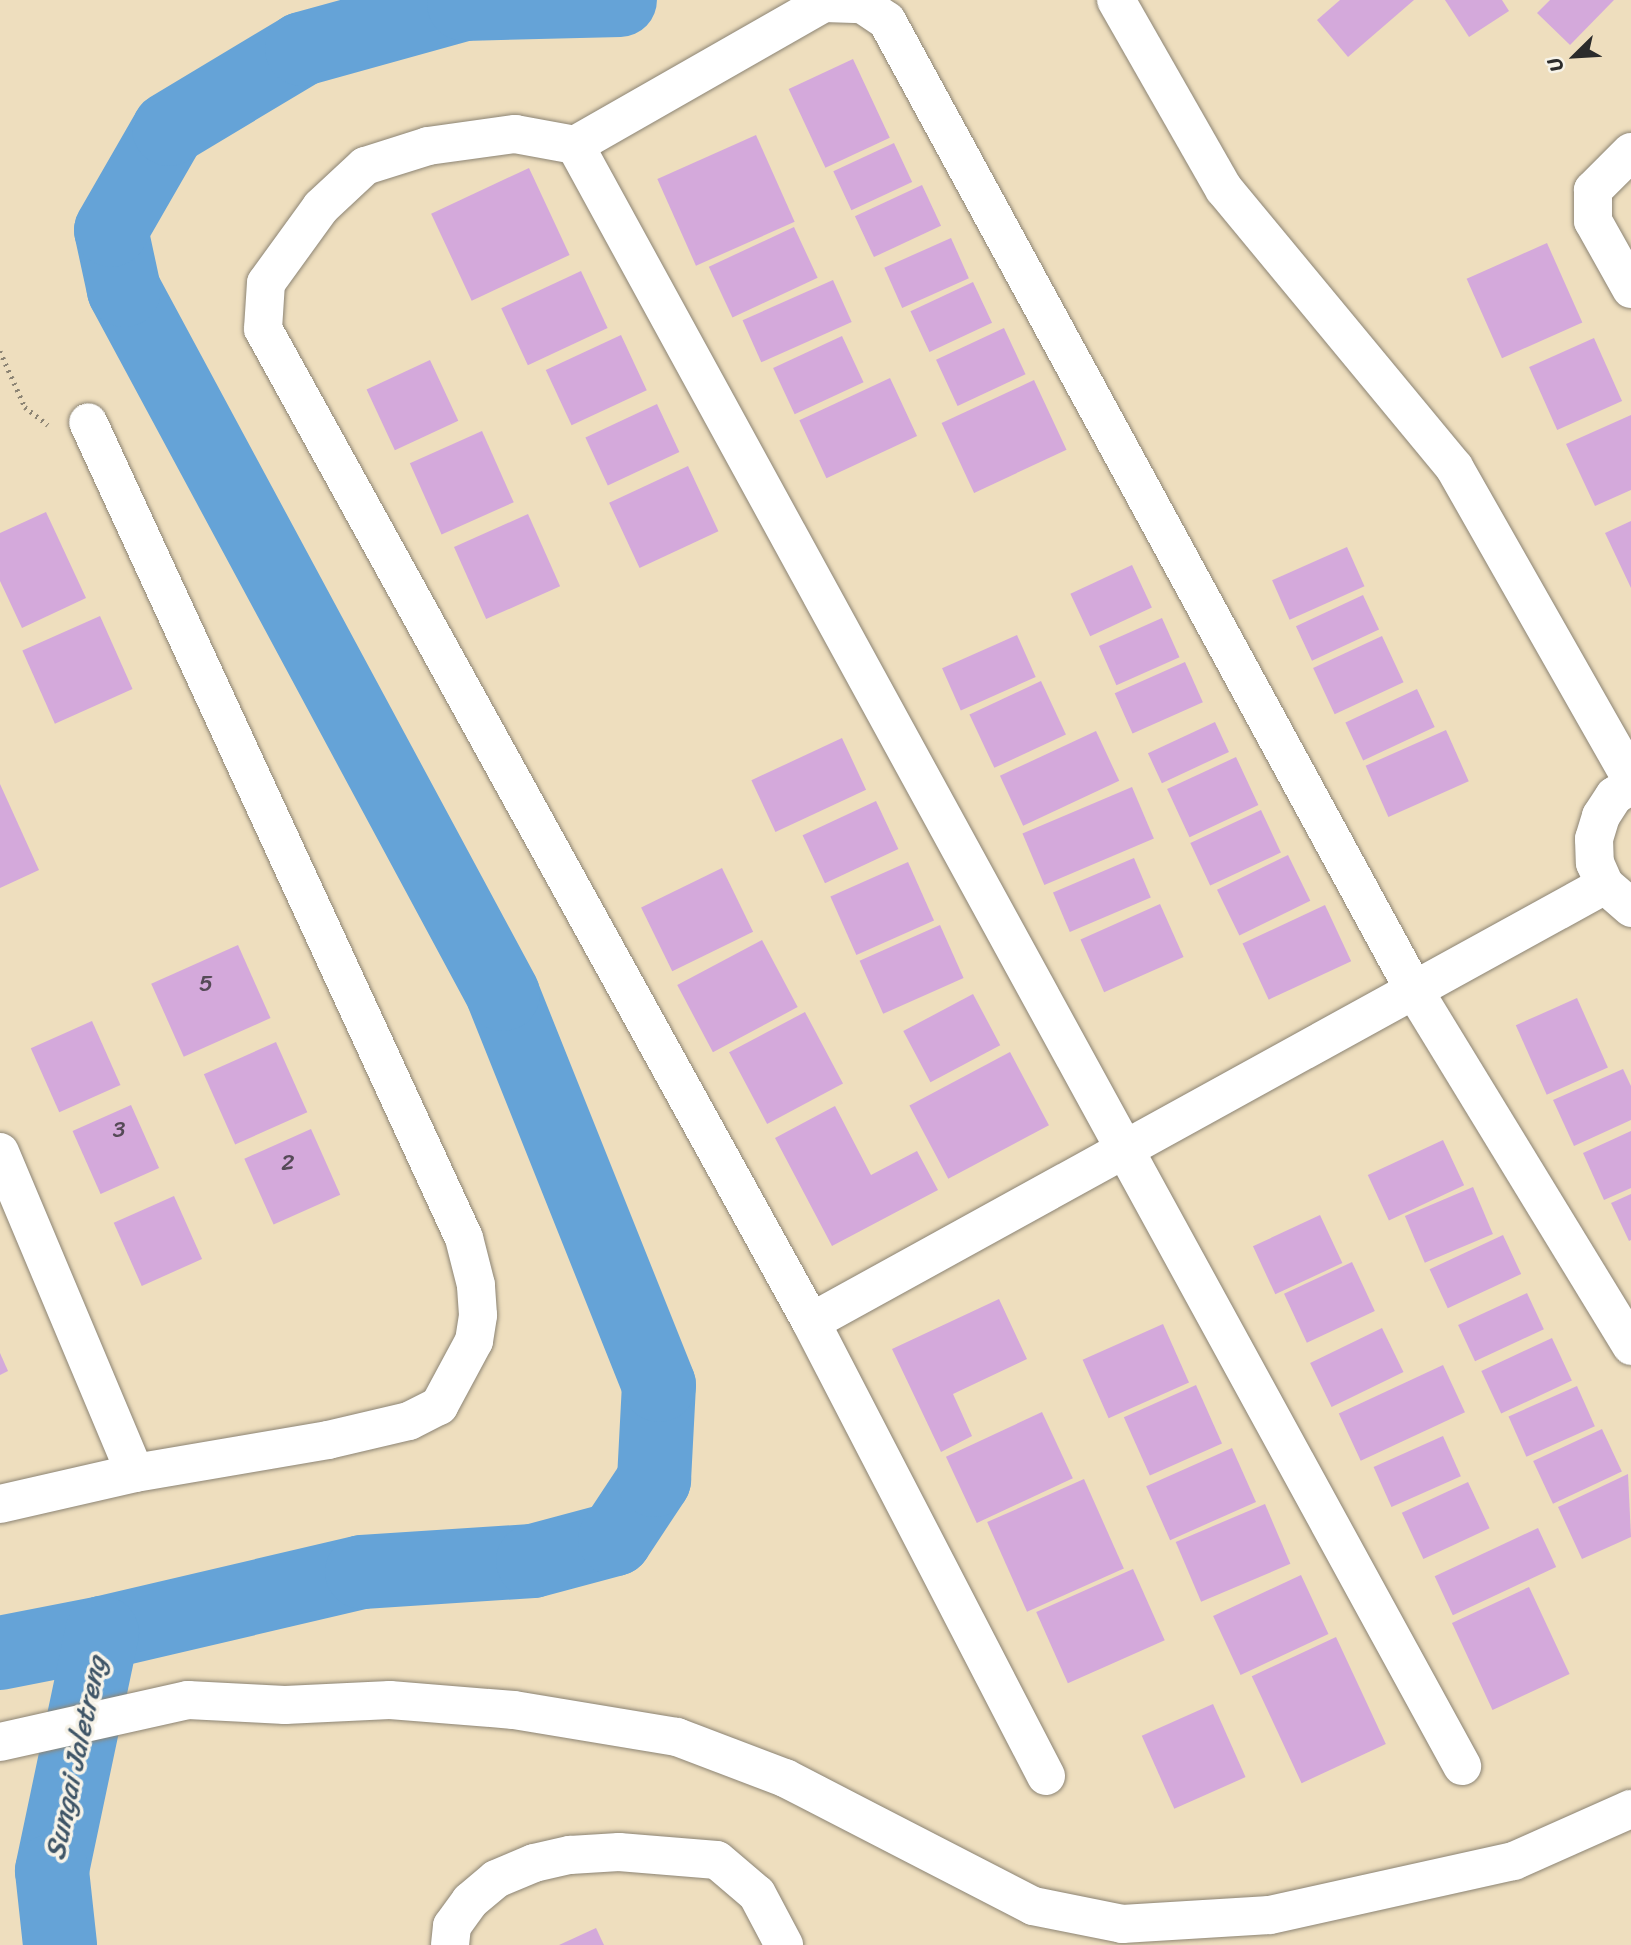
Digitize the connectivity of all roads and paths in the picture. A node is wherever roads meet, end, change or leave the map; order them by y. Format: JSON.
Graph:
{"nodes":[{"id":1,"x":1116,"y":0,"type":"edge"},
{"id":2,"x":575,"y":145,"type":"junction"},
{"id":3,"x":1631,"y":152,"type":"edge"},
{"id":4,"x":1631,"y":289,"type":"edge"},
{"id":5,"x":88,"y":422,"type":"dead end"},
{"id":6,"x":1631,"y":778,"type":"edge"},
{"id":7,"x":1631,"y":785,"type":"edge"},
{"id":8,"x":1618,"y":897,"type":"edge"},
{"id":9,"x":1414,"y":990,"type":"junction"},
{"id":10,"x":1127,"y":1147,"type":"junction"},
{"id":11,"x":0,"y":1152,"type":"edge"},
{"id":12,"x":811,"y":1322,"type":"junction"},
{"id":13,"x":1631,"y":1346,"type":"edge"},
{"id":14,"x":135,"y":1473,"type":"junction"},
{"id":15,"x":0,"y":1504,"type":"edge"},
{"id":16,"x":0,"y":1742,"type":"edge"},
{"id":17,"x":1462,"y":1766,"type":"dead end"},
{"id":18,"x":1046,"y":1776,"type":"dead end"},
{"id":19,"x":1631,"y":1809,"type":"edge"},
{"id":20,"x":1279,"y":1930,"type":"edge"},
{"id":21,"x":450,"y":1945,"type":"edge"},
{"id":22,"x":784,"y":1945,"type":"edge"}],
"edges":[{"from":1,"to":6,"type":"street"},
{"from":2,"to":9,"type":"street"},
{"from":2,"to":10,"type":"street"},
{"from":2,"to":12,"type":"street"},
{"from":3,"to":4,"type":"street"},
{"from":5,"to":14,"type":"street"},
{"from":7,"to":8,"type":"street"},
{"from":8,"to":9,"type":"street"},
{"from":9,"to":10,"type":"street"},
{"from":9,"to":13,"type":"street"},
{"from":10,"to":12,"type":"street"},
{"from":10,"to":17,"type":"street"},
{"from":11,"to":14,"type":"street"},
{"from":12,"to":18,"type":"street"},
{"from":14,"to":15,"type":"street"},
{"from":16,"to":20,"type":"street"},
{"from":19,"to":20,"type":"street"},
{"from":21,"to":22,"type":"street"}]}
